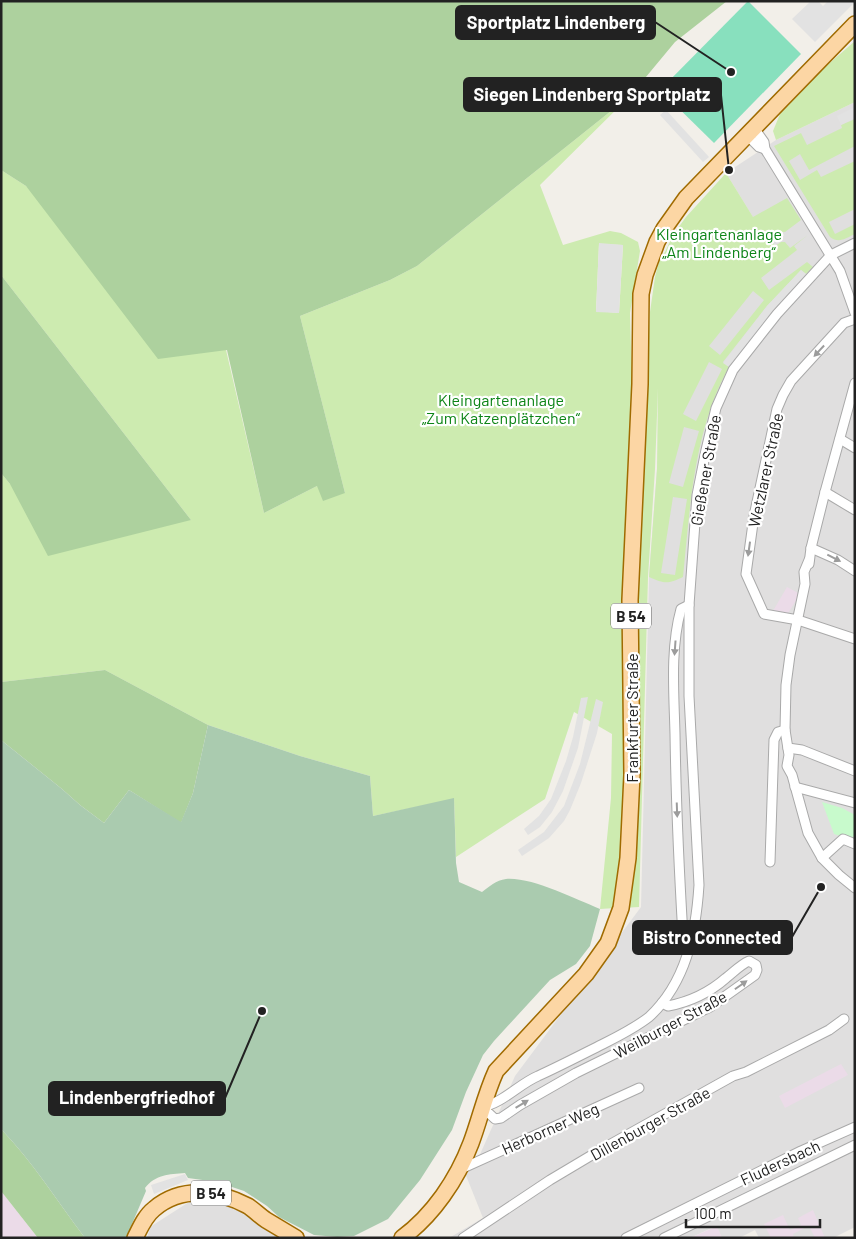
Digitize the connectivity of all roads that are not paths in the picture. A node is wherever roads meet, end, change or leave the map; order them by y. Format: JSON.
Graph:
{"nodes":[{"id":1,"x":855,"y":24,"type":"edge"},
{"id":2,"x":750,"y":131,"type":"junction"},
{"id":3,"x":855,"y":243,"type":"edge"},
{"id":4,"x":830,"y":255,"type":"junction"},
{"id":5,"x":852,"y":297,"type":"edge"},
{"id":6,"x":855,"y":313,"type":"edge"},
{"id":7,"x":855,"y":319,"type":"edge"},
{"id":8,"x":854,"y":389,"type":"edge"},
{"id":9,"x":840,"y":439,"type":"junction"},
{"id":10,"x":855,"y":448,"type":"edge"},
{"id":11,"x":825,"y":492,"type":"junction"},
{"id":12,"x":855,"y":510,"type":"edge"},
{"id":13,"x":812,"y":548,"type":"junction"},
{"id":14,"x":855,"y":572,"type":"edge"},
{"id":15,"x":689,"y":605,"type":"junction"},
{"id":16,"x":798,"y":620,"type":"junction"},
{"id":17,"x":855,"y":639,"type":"edge"},
{"id":18,"x":785,"y":730,"type":"junction"},
{"id":19,"x":789,"y":752,"type":"junction"},
{"id":20,"x":855,"y":771,"type":"edge"},
{"id":21,"x":795,"y":787,"type":"junction"},
{"id":22,"x":855,"y":803,"type":"edge"},
{"id":23,"x":855,"y":844,"type":"edge"},
{"id":24,"x":822,"y":858,"type":"junction"},
{"id":25,"x":770,"y":862,"type":"dead end"},
{"id":26,"x":855,"y":888,"type":"edge"},
{"id":27,"x":690,"y":946,"type":"junction"},
{"id":28,"x":662,"y":1003,"type":"junction"},
{"id":29,"x":844,"y":1019,"type":"dead end"},
{"id":30,"x":639,"y":1088,"type":"dead end"},
{"id":31,"x":482,"y":1107,"type":"junction"},
{"id":32,"x":855,"y":1128,"type":"edge"},
{"id":33,"x":855,"y":1145,"type":"edge"},
{"id":34,"x":461,"y":1169,"type":"junction"},
{"id":35,"x":135,"y":1238,"type":"edge"},
{"id":36,"x":296,"y":1238,"type":"edge"},
{"id":37,"x":402,"y":1238,"type":"edge"},
{"id":38,"x":463,"y":1238,"type":"edge"},
{"id":39,"x":626,"y":1238,"type":"edge"},
{"id":40,"x":664,"y":1238,"type":"edge"}],
"edges":[{"from":1,"to":2,"type":"main road","name":"Frankfurter Straße","number":"B 54"},
{"from":2,"to":4,"type":"street"},
{"from":2,"to":31,"type":"main road","name":"Frankfurter Straße","number":"B 54"},
{"from":3,"to":4,"type":"street"},
{"from":4,"to":5,"type":"street"},
{"from":4,"to":15,"type":"street","name":"Gießener Straße"},
{"from":5,"to":6,"type":"street"},
{"from":7,"to":16,"type":"street","name":"Wetzlarer Straße","one_way":true},
{"from":8,"to":9,"type":"street"},
{"from":9,"to":10,"type":"street"},
{"from":9,"to":11,"type":"street"},
{"from":11,"to":12,"type":"street"},
{"from":11,"to":13,"type":"street"},
{"from":13,"to":14,"type":"street","one_way":true},
{"from":13,"to":16,"type":"street"},
{"from":15,"to":27,"type":"street","name":"Gießener Straße"},
{"from":15,"to":27,"type":"street","name":"Gießener Straße","one_way":true},
{"from":16,"to":17,"type":"street"},
{"from":16,"to":18,"type":"street"},
{"from":18,"to":19,"type":"street"},
{"from":18,"to":25,"type":"street"},
{"from":19,"to":20,"type":"street"},
{"from":19,"to":21,"type":"street"},
{"from":21,"to":22,"type":"street"},
{"from":21,"to":24,"type":"street"},
{"from":23,"to":24,"type":"street"},
{"from":24,"to":26,"type":"street"},
{"from":27,"to":28,"type":"street","name":"Gießener Straße"},
{"from":28,"to":31,"type":"street","name":"Gießener Straße"},
{"from":31,"to":28,"type":"street","name":"Weilburger Straße","one_way":true},
{"from":29,"to":38,"type":"street","name":"Dillenburger Straße"},
{"from":30,"to":34,"type":"street","name":"Herborner Weg"},
{"from":31,"to":34,"type":"main road","name":"Frankfurter Straße","number":"B 54"},
{"from":32,"to":39,"type":"street","name":"Fludersbach"},
{"from":33,"to":40,"type":"street","name":"Fludersbach"},
{"from":34,"to":37,"type":"main road","name":"Frankfurter Straße","number":"B 54"},
{"from":35,"to":36,"type":"main road","number":"B 54"}]}
